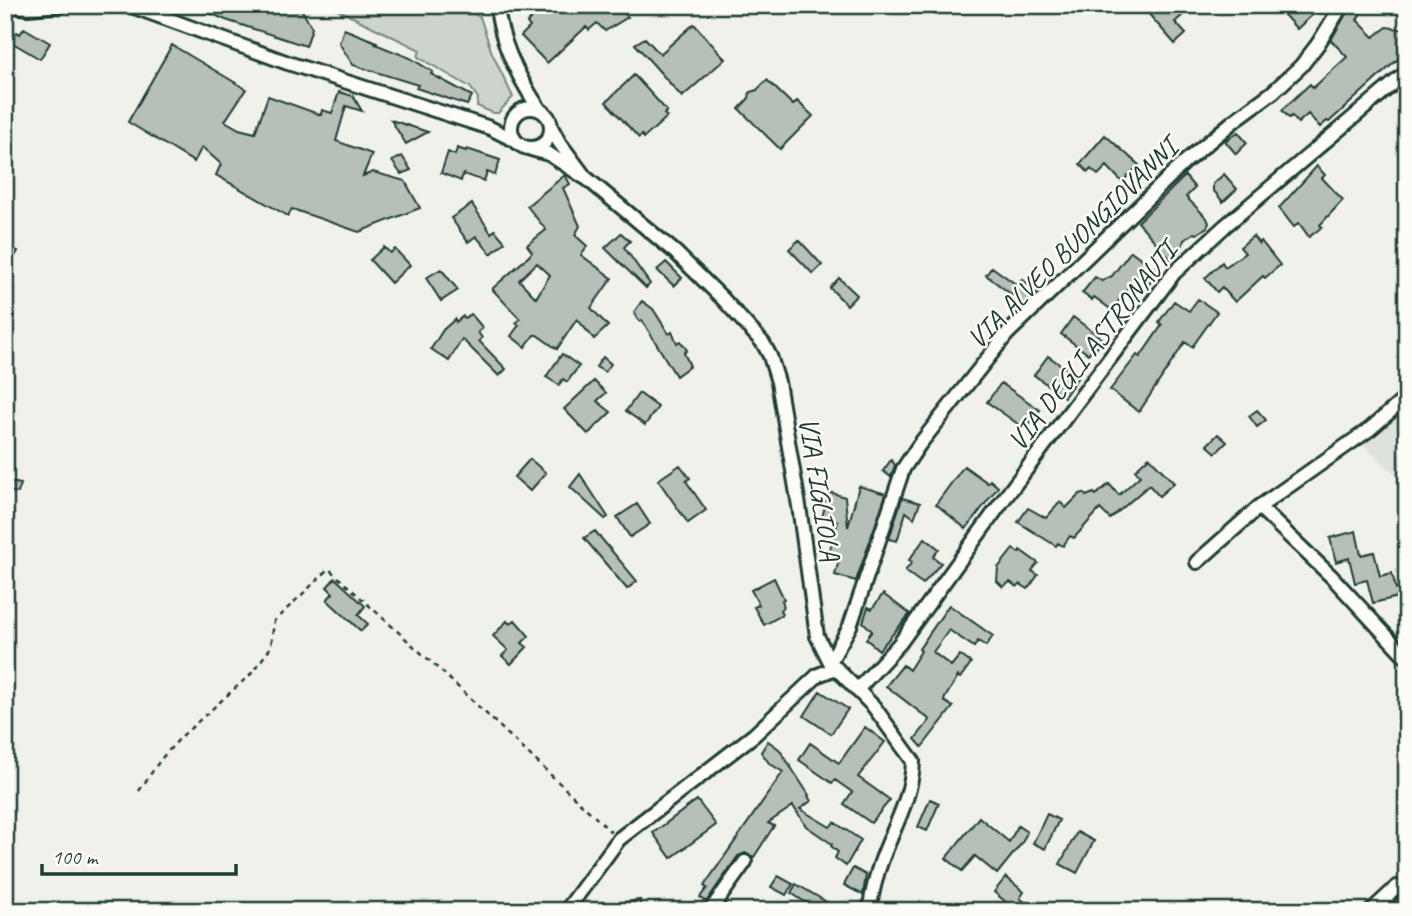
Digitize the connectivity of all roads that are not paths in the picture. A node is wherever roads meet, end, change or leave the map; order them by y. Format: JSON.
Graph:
{"nodes":[{"id":1,"x":8,"y":5,"type":"edge"},
{"id":2,"x":60,"y":5,"type":"edge"},
{"id":3,"x":129,"y":5,"type":"edge"},
{"id":4,"x":497,"y":5,"type":"edge"},
{"id":5,"x":1342,"y":5,"type":"edge"},
{"id":6,"x":1407,"y":72,"type":"edge"},
{"id":7,"x":524,"y":86,"type":"junction"},
{"id":8,"x":540,"y":110,"type":"junction"},
{"id":9,"x":516,"y":116,"type":"junction"},
{"id":10,"x":551,"y":127,"type":"junction"},
{"id":11,"x":490,"y":128,"type":"junction"},
{"id":12,"x":514,"y":140,"type":"junction"},
{"id":13,"x":530,"y":149,"type":"junction"},
{"id":14,"x":584,"y":177,"type":"junction"},
{"id":15,"x":1407,"y":397,"type":"edge"},
{"id":16,"x":1259,"y":507,"type":"junction"},
{"id":17,"x":1197,"y":562,"type":"dead end"},
{"id":18,"x":1407,"y":658,"type":"edge"},
{"id":19,"x":833,"y":665,"type":"junction"},
{"id":20,"x":857,"y":690,"type":"junction"},
{"id":21,"x":745,"y":862,"type":"dead end"},
{"id":22,"x":1397,"y":887,"type":"dead end"},
{"id":23,"x":565,"y":911,"type":"edge"},
{"id":24,"x":710,"y":911,"type":"edge"},
{"id":25,"x":869,"y":911,"type":"edge"},
{"id":26,"x":1371,"y":911,"type":"edge"}],
"edges":[{"from":1,"to":2,"type":"street"},
{"from":3,"to":11,"type":"street"},
{"from":4,"to":7,"type":"street"},
{"from":5,"to":19,"type":"street","name":"VIA ALVEO BUONGIOVANNI"},
{"from":6,"to":20,"type":"street","name":"VIA DEGLI ASTRONAUTI"},
{"from":7,"to":8,"type":"street"},
{"from":7,"to":9,"type":"street"},
{"from":8,"to":9,"type":"street"},
{"from":8,"to":10,"type":"street"},
{"from":9,"to":11,"type":"street"},
{"from":9,"to":12,"type":"street"},
{"from":10,"to":13,"type":"street"},
{"from":10,"to":14,"type":"street","name":"VIA FIGLIOLA"},
{"from":11,"to":12,"type":"street"},
{"from":12,"to":13,"type":"street"},
{"from":13,"to":14,"type":"street"},
{"from":14,"to":19,"type":"street","name":"VIA FIGLIOLA"},
{"from":15,"to":16,"type":"street"},
{"from":16,"to":17,"type":"street"},
{"from":16,"to":18,"type":"street"},
{"from":19,"to":20,"type":"street","name":"VIA FIGLIOLA"},
{"from":19,"to":23,"type":"street"},
{"from":20,"to":25,"type":"street","name":"VIA FIGLIOLA"},
{"from":21,"to":24,"type":"street"},
{"from":22,"to":26,"type":"street"}]}
